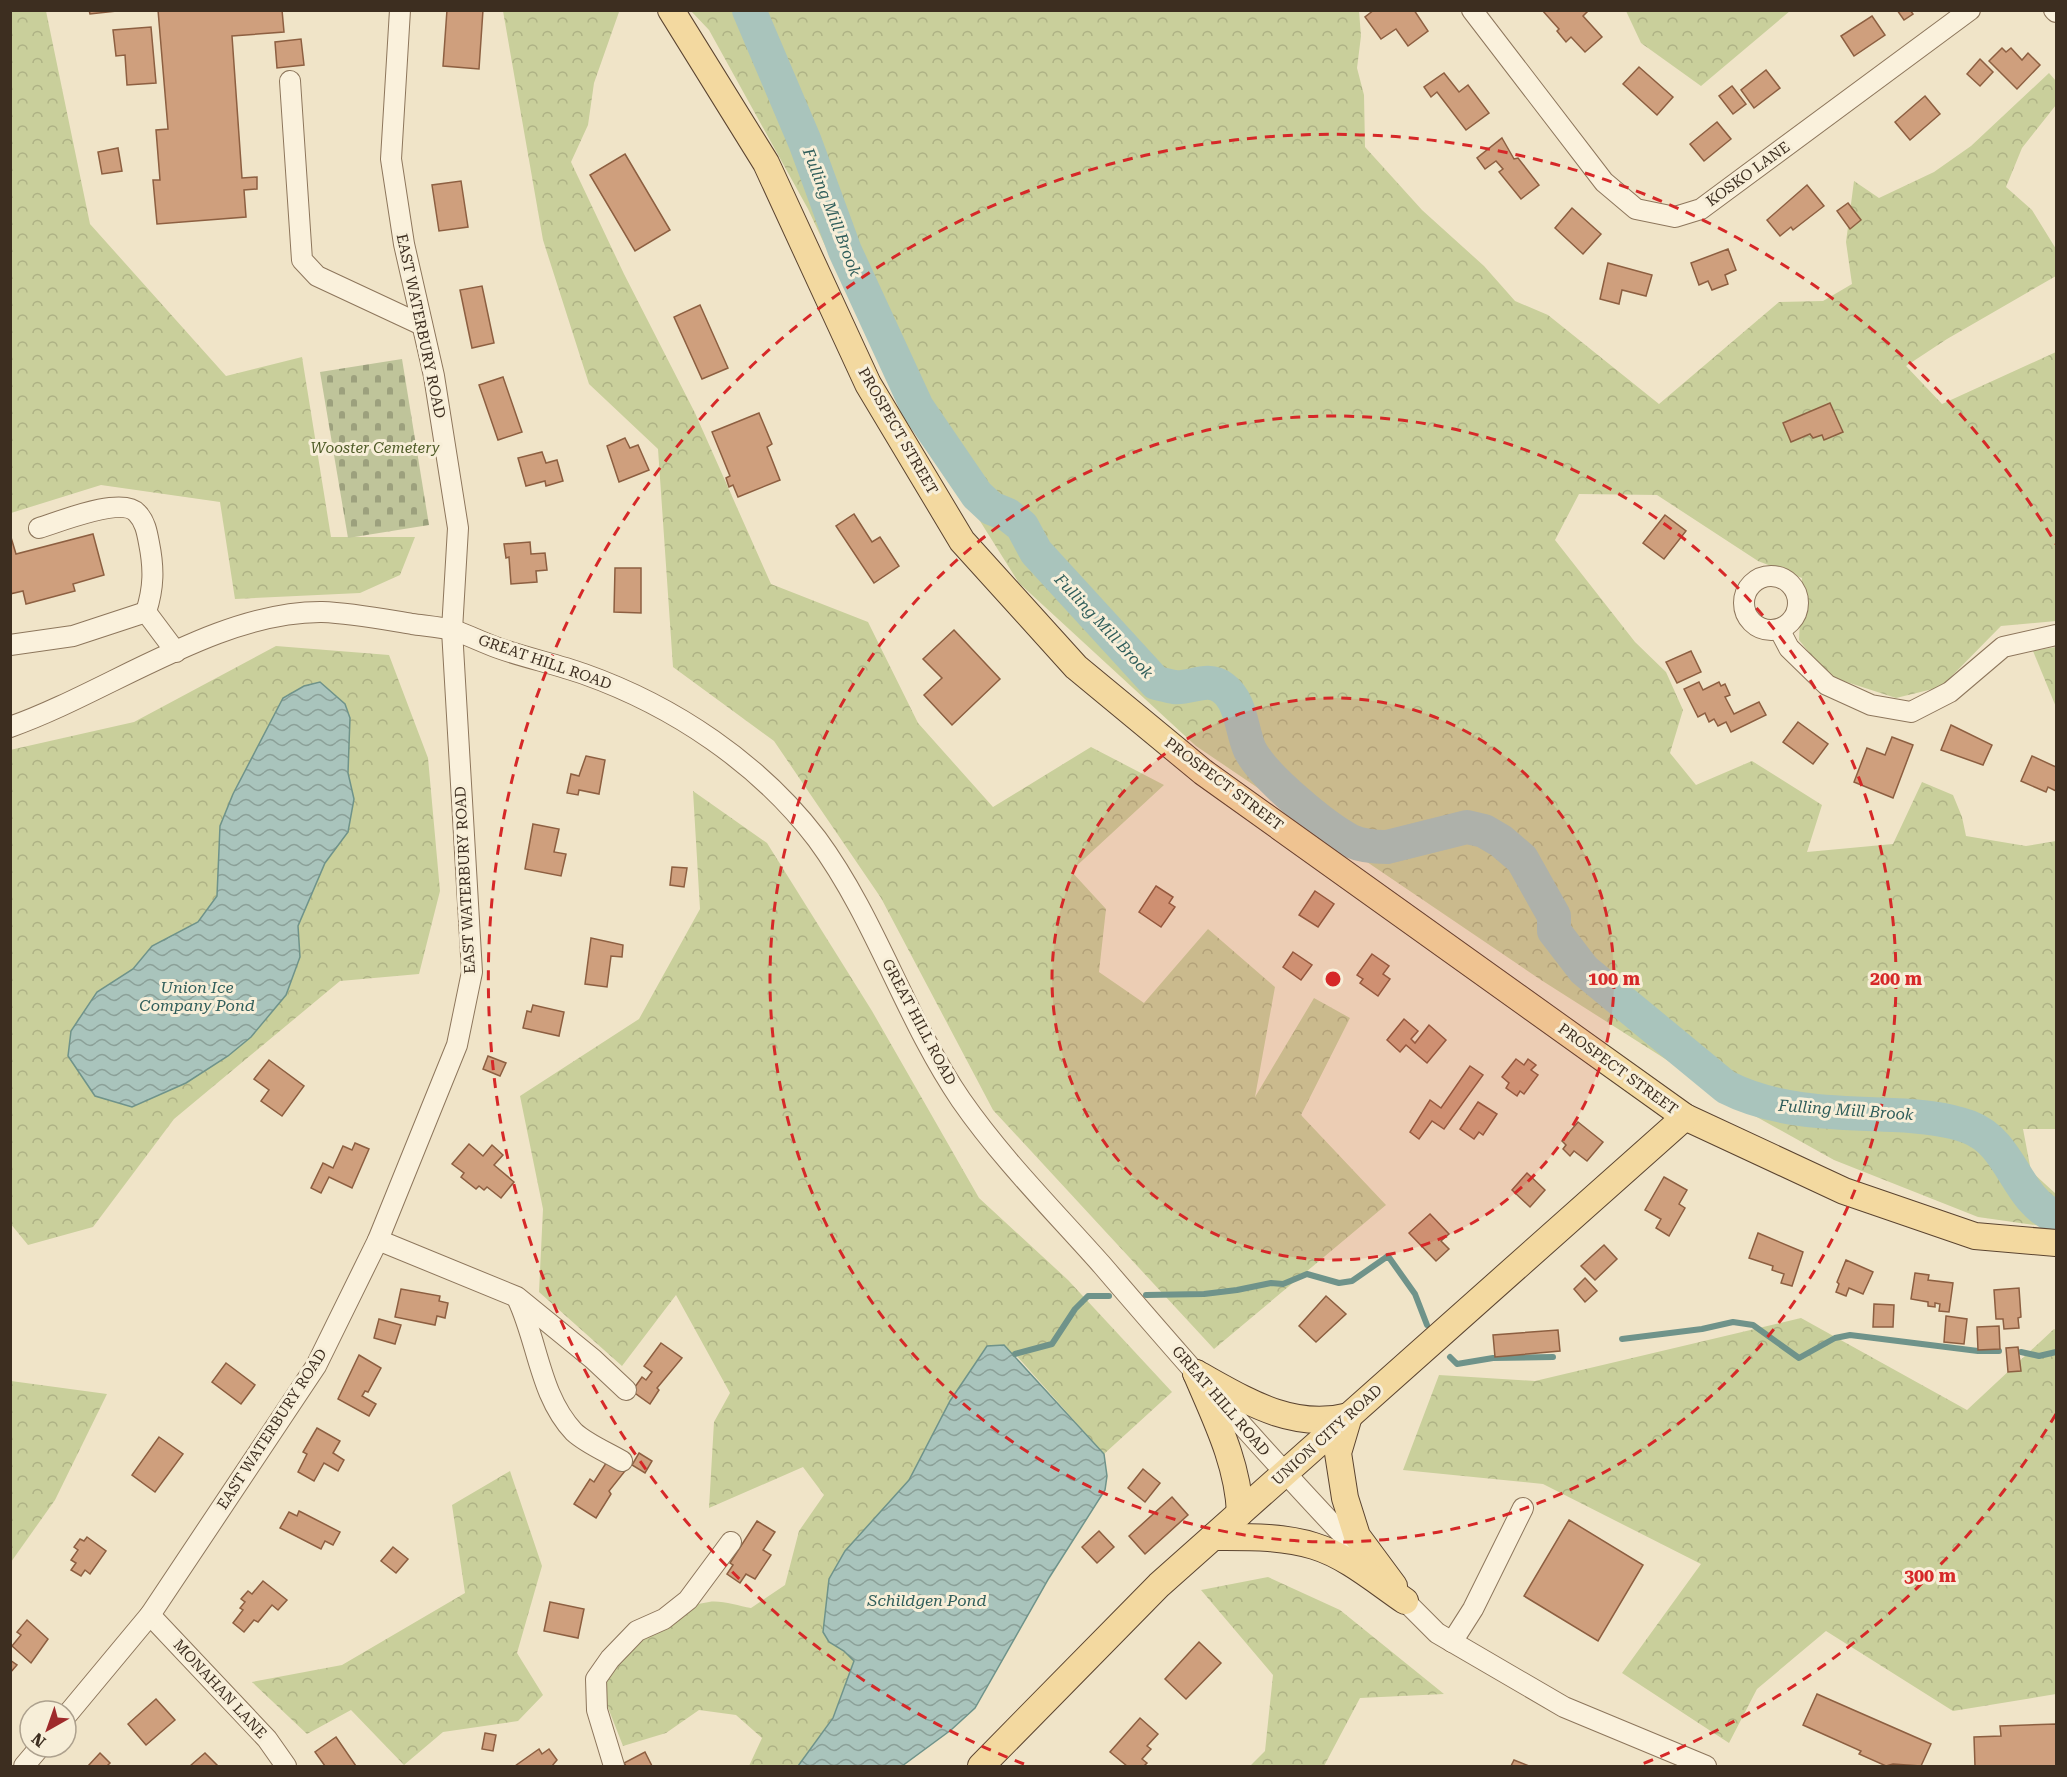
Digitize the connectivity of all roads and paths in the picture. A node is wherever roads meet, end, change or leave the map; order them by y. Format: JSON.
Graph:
{"nodes":[{"id":1,"x":400,"y":10,"type":"edge"},
{"id":2,"x":671,"y":10,"type":"edge"},
{"id":3,"x":1472,"y":10,"type":"edge"},
{"id":4,"x":1970,"y":10,"type":"edge"},
{"id":5,"x":290,"y":81,"type":"dead end"},
{"id":6,"x":422,"y":325,"type":"junction"},
{"id":7,"x":39,"y":528,"type":"dead end"},
{"id":8,"x":146,"y":612,"type":"junction"},
{"id":9,"x":1779,"y":629,"type":"dead end"},
{"id":10,"x":452,"y":630,"type":"junction"},
{"id":11,"x":2056,"y":635,"type":"edge"},
{"id":12,"x":10,"y":645,"type":"edge"},
{"id":13,"x":176,"y":652,"type":"junction"},
{"id":14,"x":10,"y":727,"type":"edge"},
{"id":15,"x":1686,"y":1117,"type":"junction"},
{"id":16,"x":378,"y":1240,"type":"junction"},
{"id":17,"x":2056,"y":1243,"type":"edge"},
{"id":18,"x":517,"y":1297,"type":"junction"},
{"id":19,"x":1196,"y":1373,"type":"junction"},
{"id":20,"x":626,"y":1390,"type":"dead end"},
{"id":21,"x":1349,"y":1416,"type":"junction"},
{"id":22,"x":622,"y":1461,"type":"dead end"},
{"id":23,"x":1284,"y":1473,"type":"junction"},
{"id":24,"x":1523,"y":1508,"type":"dead end"},
{"id":25,"x":1240,"y":1513,"type":"junction"},
{"id":26,"x":1214,"y":1537,"type":"junction"},
{"id":27,"x":731,"y":1542,"type":"dead end"},
{"id":28,"x":1405,"y":1601,"type":"junction"},
{"id":29,"x":150,"y":1615,"type":"junction"},
{"id":30,"x":1452,"y":1642,"type":"junction"},
{"id":31,"x":78,"y":1702,"type":"edge"},
{"id":32,"x":286,"y":1767,"type":"edge"},
{"id":33,"x":614,"y":1767,"type":"edge"},
{"id":34,"x":981,"y":1767,"type":"edge"},
{"id":35,"x":1706,"y":1767,"type":"edge"}],
"edges":[{"from":1,"to":6,"type":"street","name":"EAST WATERBURY ROAD"},
{"from":2,"to":15,"type":"main road","name":"PROSPECT STREET"},
{"from":3,"to":4,"type":"street","name":"KOSKO LANE"},
{"from":5,"to":6,"type":"street"},
{"from":6,"to":10,"type":"street","name":"EAST WATERBURY ROAD"},
{"from":7,"to":8,"type":"street"},
{"from":8,"to":12,"type":"street"},
{"from":8,"to":13,"type":"street"},
{"from":9,"to":11,"type":"street"},
{"from":10,"to":13,"type":"street","name":"GREAT HILL ROAD"},
{"from":10,"to":16,"type":"street","name":"EAST WATERBURY ROAD"},
{"from":10,"to":19,"type":"street","name":"GREAT HILL ROAD"},
{"from":13,"to":14,"type":"street","name":"GREAT HILL ROAD"},
{"from":15,"to":17,"type":"main road","name":"PROSPECT STREET"},
{"from":15,"to":21,"type":"main road","name":"UNION CITY ROAD"},
{"from":16,"to":18,"type":"street"},
{"from":16,"to":29,"type":"street","name":"EAST WATERBURY ROAD"},
{"from":18,"to":20,"type":"street"},
{"from":18,"to":22,"type":"street"},
{"from":19,"to":21,"type":"main road"},
{"from":19,"to":23,"type":"street","name":"GREAT HILL ROAD"},
{"from":19,"to":25,"type":"main road"},
{"from":21,"to":23,"type":"main road","name":"UNION CITY ROAD"},
{"from":21,"to":28,"type":"main road"},
{"from":23,"to":25,"type":"main road","name":"UNION CITY ROAD"},
{"from":23,"to":28,"type":"street","name":"GREAT HILL ROAD"},
{"from":24,"to":30,"type":"street"},
{"from":25,"to":26,"type":"main road","name":"UNION CITY ROAD"},
{"from":26,"to":28,"type":"main road"},
{"from":26,"to":34,"type":"main road","name":"UNION CITY ROAD"},
{"from":27,"to":33,"type":"street"},
{"from":28,"to":30,"type":"street","name":"GREAT HILL ROAD"},
{"from":29,"to":31,"type":"street","name":"EAST WATERBURY ROAD"},
{"from":29,"to":32,"type":"street","name":"MONAHAN LANE"},
{"from":30,"to":35,"type":"street","name":"GREAT HILL ROAD"}]}
